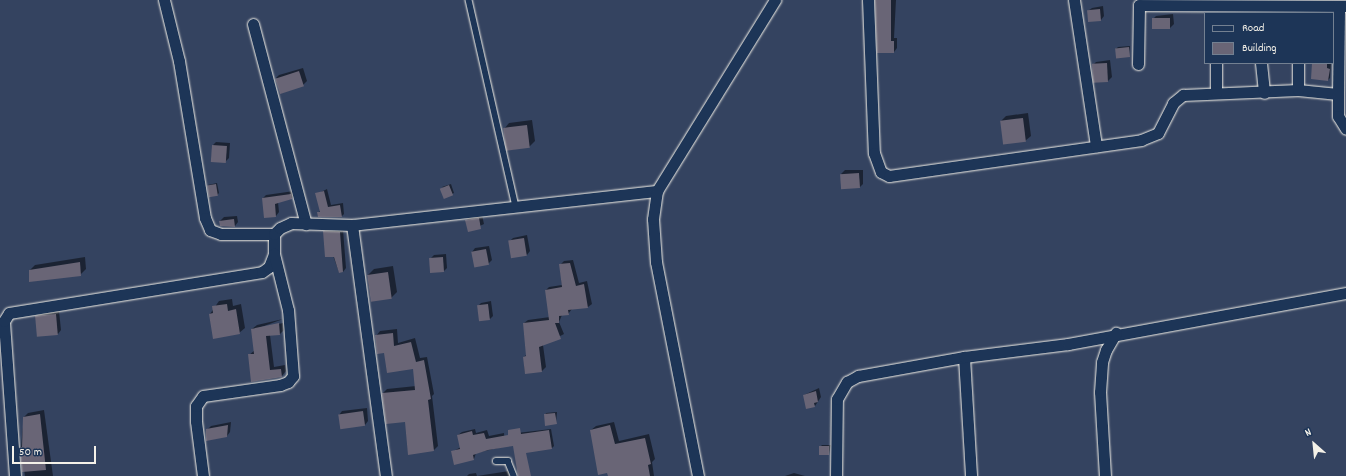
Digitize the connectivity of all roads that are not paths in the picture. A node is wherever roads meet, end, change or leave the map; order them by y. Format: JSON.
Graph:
{"nodes":[{"id":1,"x":164,"y":0,"type":"edge"},
{"id":2,"x":469,"y":0,"type":"edge"},
{"id":3,"x":775,"y":0,"type":"edge"},
{"id":4,"x":868,"y":0,"type":"edge"},
{"id":5,"x":1074,"y":0,"type":"edge"},
{"id":6,"x":1139,"y":2,"type":"edge"},
{"id":7,"x":1218,"y":6,"type":"edge"},
{"id":8,"x":1256,"y":6,"type":"edge"},
{"id":9,"x":1297,"y":6,"type":"edge"},
{"id":10,"x":1342,"y":6,"type":"edge"},
{"id":11,"x":253,"y":24,"type":"dead end"},
{"id":12,"x":1138,"y":64,"type":"dead end"},
{"id":13,"x":1216,"y":64,"type":"edge"},
{"id":14,"x":1261,"y":64,"type":"edge"},
{"id":15,"x":1298,"y":64,"type":"edge"},
{"id":16,"x":1298,"y":90,"type":"junction"},
{"id":17,"x":1216,"y":93,"type":"junction"},
{"id":18,"x":1264,"y":93,"type":"junction"},
{"id":19,"x":1338,"y":94,"type":"junction"},
{"id":20,"x":1346,"y":129,"type":"edge"},
{"id":21,"x":1096,"y":146,"type":"junction"},
{"id":22,"x":657,"y":191,"type":"junction"},
{"id":23,"x":516,"y":207,"type":"junction"},
{"id":24,"x":306,"y":224,"type":"junction"},
{"id":25,"x":352,"y":225,"type":"junction"},
{"id":26,"x":274,"y":234,"type":"junction"},
{"id":27,"x":274,"y":254,"type":"junction"},
{"id":28,"x":1346,"y":292,"type":"edge"},
{"id":29,"x":5,"y":314,"type":"edge"},
{"id":30,"x":1116,"y":333,"type":"junction"},
{"id":31,"x":964,"y":357,"type":"junction"},
{"id":32,"x":496,"y":461,"type":"dead end"},
{"id":33,"x":15,"y":476,"type":"edge"},
{"id":34,"x":203,"y":476,"type":"edge"},
{"id":35,"x":386,"y":476,"type":"edge"},
{"id":36,"x":514,"y":476,"type":"edge"},
{"id":37,"x":698,"y":476,"type":"edge"},
{"id":38,"x":836,"y":476,"type":"edge"},
{"id":39,"x":971,"y":476,"type":"edge"},
{"id":40,"x":1105,"y":476,"type":"edge"}],
"edges":[{"from":1,"to":26,"type":"street"},
{"from":2,"to":23,"type":"lane"},
{"from":3,"to":22,"type":"street"},
{"from":4,"to":21,"type":"street"},
{"from":5,"to":21,"type":"street"},
{"from":6,"to":7,"type":"street"},
{"from":6,"to":12,"type":"street"},
{"from":7,"to":8,"type":"street"},
{"from":8,"to":9,"type":"street"},
{"from":9,"to":10,"type":"street"},
{"from":10,"to":19,"type":"street"},
{"from":11,"to":24,"type":"street"},
{"from":13,"to":17,"type":"street"},
{"from":14,"to":18,"type":"street"},
{"from":15,"to":16,"type":"street"},
{"from":16,"to":18,"type":"street"},
{"from":16,"to":19,"type":"street"},
{"from":17,"to":18,"type":"street"},
{"from":17,"to":21,"type":"street"},
{"from":19,"to":20,"type":"street"},
{"from":22,"to":23,"type":"street"},
{"from":22,"to":37,"type":"street"},
{"from":23,"to":25,"type":"street"},
{"from":24,"to":25,"type":"street"},
{"from":24,"to":26,"type":"street"},
{"from":25,"to":35,"type":"street"},
{"from":26,"to":27,"type":"street"},
{"from":27,"to":29,"type":"street"},
{"from":27,"to":34,"type":"street"},
{"from":28,"to":30,"type":"street"},
{"from":29,"to":33,"type":"street"},
{"from":30,"to":31,"type":"street"},
{"from":30,"to":40,"type":"street"},
{"from":31,"to":38,"type":"street"},
{"from":31,"to":39,"type":"street"},
{"from":32,"to":36,"type":"lane"}]}
